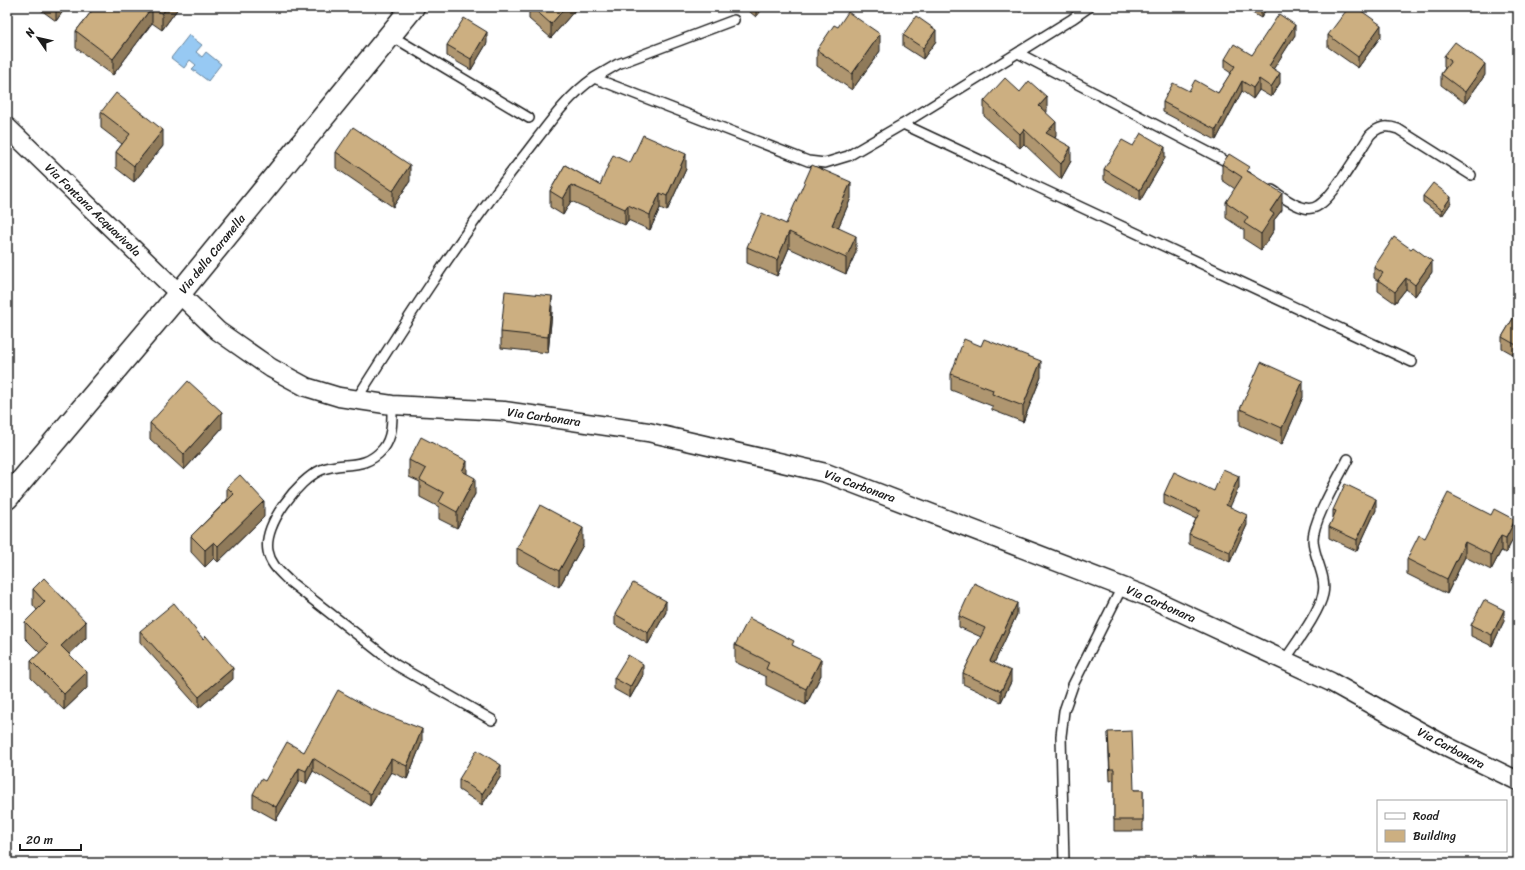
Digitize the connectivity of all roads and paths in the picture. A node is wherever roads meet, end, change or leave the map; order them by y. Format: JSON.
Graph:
{"nodes":[{"id":1,"x":413,"y":7,"type":"edge"},
{"id":2,"x":1089,"y":7,"type":"edge"},
{"id":3,"x":734,"y":20,"type":"dead end"},
{"id":4,"x":390,"y":35,"type":"junction"},
{"id":5,"x":1018,"y":53,"type":"junction"},
{"id":6,"x":594,"y":78,"type":"junction"},
{"id":7,"x":529,"y":118,"type":"dead end"},
{"id":8,"x":903,"y":124,"type":"junction"},
{"id":9,"x":7,"y":127,"type":"edge"},
{"id":10,"x":1243,"y":171,"type":"edge"},
{"id":11,"x":1471,"y":175,"type":"dead end"},
{"id":12,"x":1261,"y":183,"type":"edge"},
{"id":13,"x":180,"y":293,"type":"junction"},
{"id":14,"x":1412,"y":362,"type":"dead end"},
{"id":15,"x":356,"y":400,"type":"junction"},
{"id":16,"x":392,"y":405,"type":"junction"},
{"id":17,"x":1348,"y":459,"type":"dead end"},
{"id":18,"x":7,"y":498,"type":"edge"},
{"id":19,"x":1122,"y":587,"type":"junction"},
{"id":20,"x":1285,"y":660,"type":"junction"},
{"id":21,"x":492,"y":720,"type":"dead end"},
{"id":22,"x":1518,"y":781,"type":"edge"},
{"id":23,"x":1064,"y":863,"type":"edge"}],
"edges":[{"from":1,"to":4,"type":"main road","name":"Via della Caranella"},
{"from":2,"to":5,"type":"lane"},
{"from":3,"to":6,"type":"lane"},
{"from":4,"to":7,"type":"lane"},
{"from":4,"to":13,"type":"main road","name":"Via della Caranella"},
{"from":5,"to":8,"type":"lane"},
{"from":5,"to":10,"type":"lane"},
{"from":6,"to":8,"type":"lane"},
{"from":6,"to":15,"type":"lane"},
{"from":8,"to":14,"type":"lane"},
{"from":9,"to":13,"type":"street","name":"Via Fontana Acquavivola"},
{"from":11,"to":12,"type":"lane"},
{"from":13,"to":15,"type":"street","name":"Via Carbonara"},
{"from":13,"to":18,"type":"main road","name":"Via della Caranella"},
{"from":15,"to":16,"type":"street","name":"Via Carbonara"},
{"from":16,"to":19,"type":"street","name":"Via Carbonara"},
{"from":16,"to":21,"type":"lane"},
{"from":17,"to":20,"type":"lane"},
{"from":19,"to":20,"type":"street","name":"Via Carbonara"},
{"from":19,"to":23,"type":"lane"},
{"from":20,"to":22,"type":"street","name":"Via Carbonara"}]}
